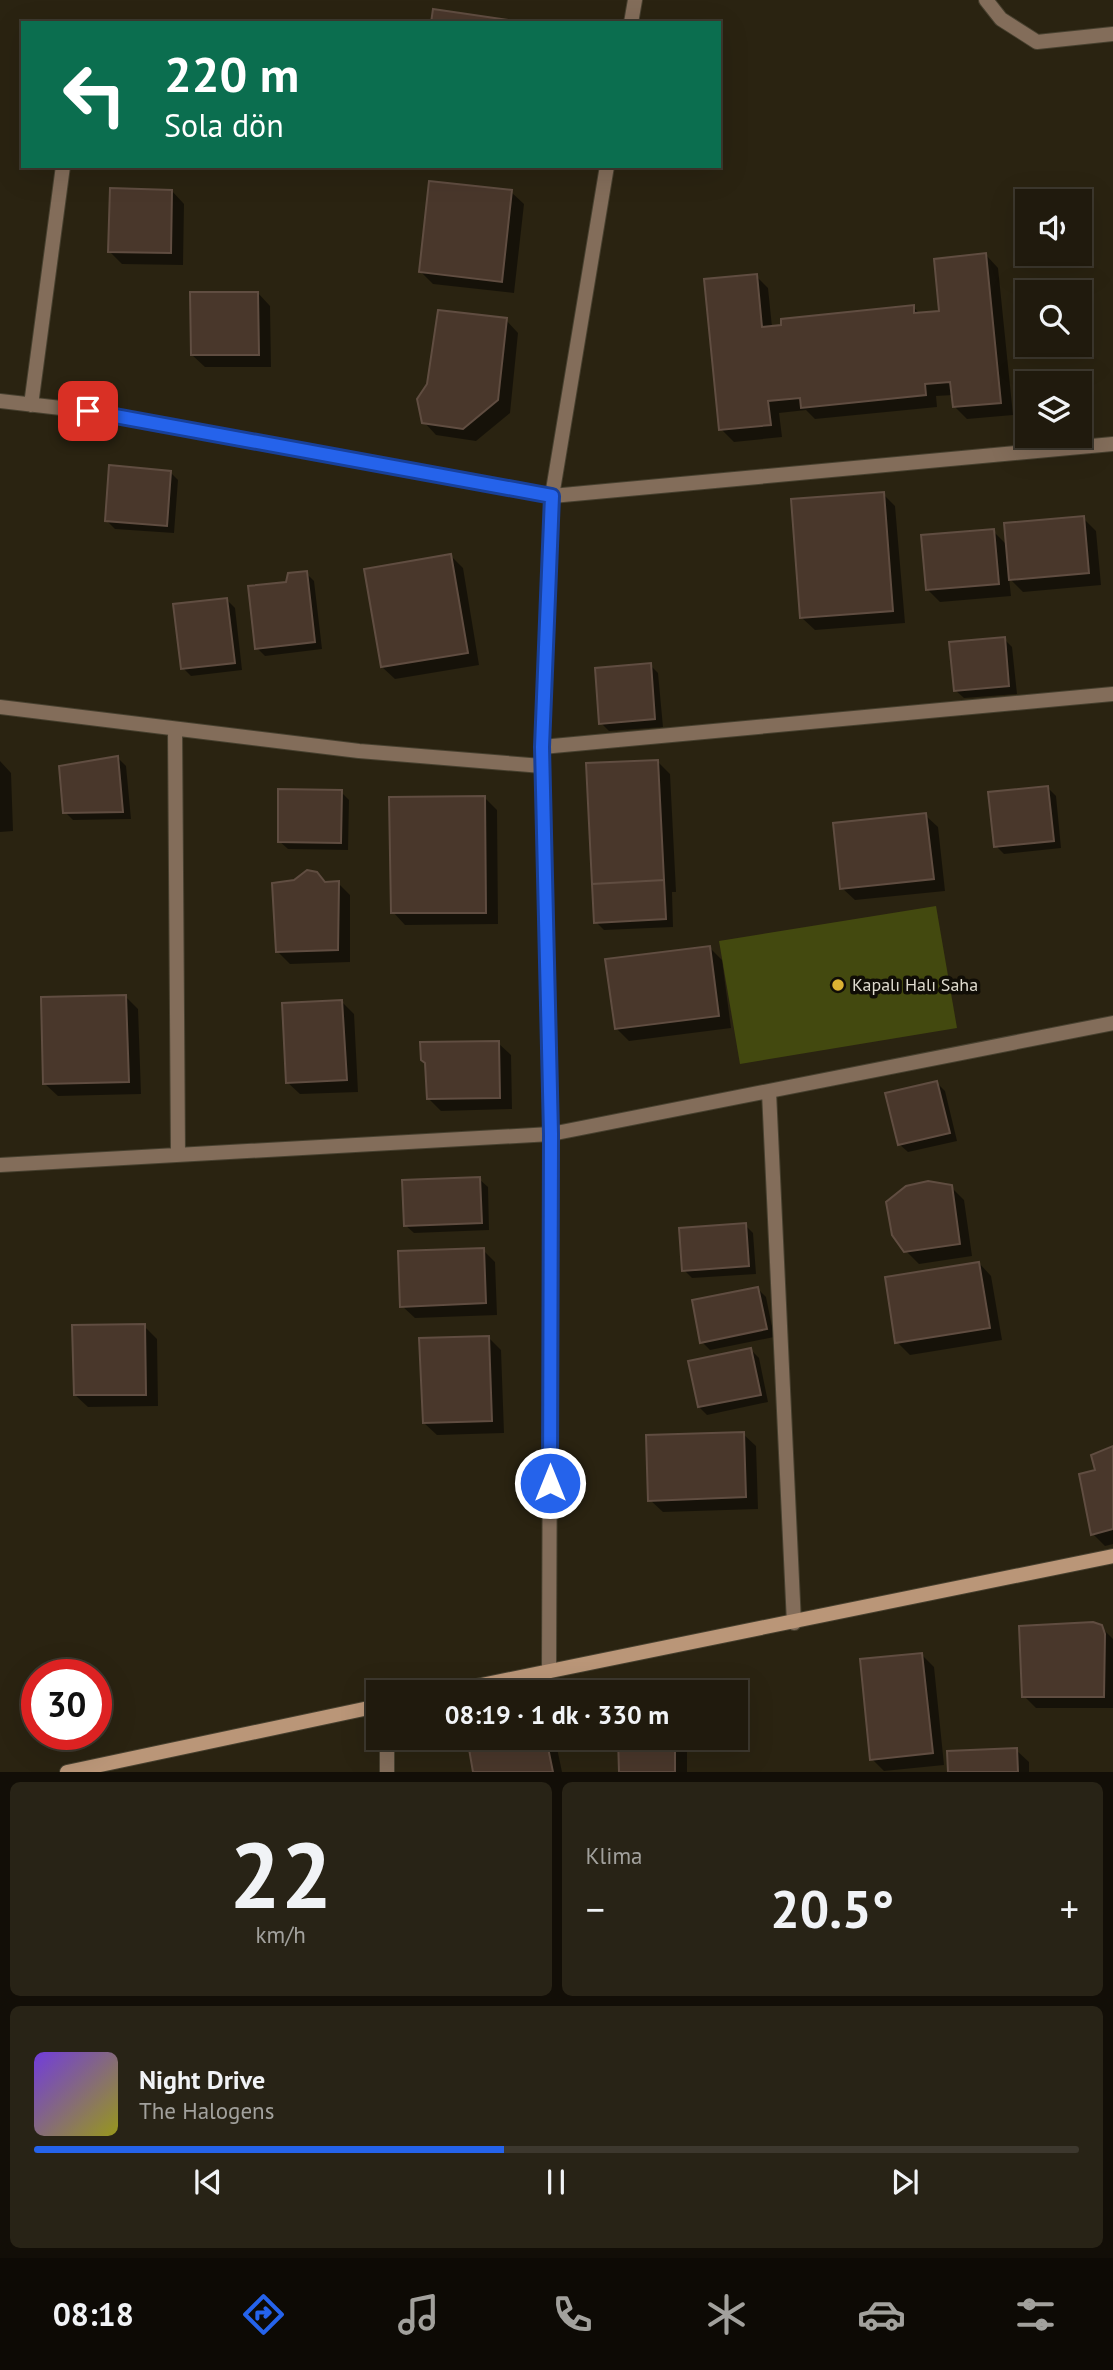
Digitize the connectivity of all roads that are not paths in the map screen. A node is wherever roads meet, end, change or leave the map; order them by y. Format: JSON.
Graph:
{"nodes":[{"id":1,"x":635,"y":0,"type":"edge"},
{"id":2,"x":986,"y":0,"type":"edge"},
{"id":3,"x":631,"y":21,"type":"edge"},
{"id":4,"x":1113,"y":34,"type":"edge"},
{"id":5,"x":63,"y":168,"type":"edge"},
{"id":6,"x":607,"y":168,"type":"edge"},
{"id":7,"x":0,"y":401,"type":"edge"},
{"id":8,"x":31,"y":405,"type":"junction"},
{"id":9,"x":1113,"y":444,"type":"edge"},
{"id":10,"x":552,"y":496,"type":"junction"},
{"id":11,"x":1113,"y":694,"type":"edge"},
{"id":12,"x":0,"y":707,"type":"edge"},
{"id":13,"x":175,"y":729,"type":"junction"},
{"id":14,"x":542,"y":747,"type":"junction"},
{"id":15,"x":542,"y":766,"type":"junction"},
{"id":16,"x":1113,"y":1023,"type":"edge"},
{"id":17,"x":769,"y":1092,"type":"junction"},
{"id":18,"x":551,"y":1134,"type":"junction"},
{"id":19,"x":178,"y":1155,"type":"junction"},
{"id":20,"x":0,"y":1165,"type":"edge"},
{"id":21,"x":1113,"y":1556,"type":"edge"},
{"id":22,"x":794,"y":1623,"type":"junction"},
{"id":23,"x":550,"y":1671,"type":"junction"},
{"id":24,"x":506,"y":1680,"type":"edge"},
{"id":25,"x":366,"y":1709,"type":"edge"},
{"id":26,"x":387,"y":1750,"type":"edge"},
{"id":27,"x":67,"y":1772,"type":"edge"},
{"id":28,"x":387,"y":1772,"type":"edge"}],
"edges":[{"from":1,"to":3,"type":"street"},
{"from":2,"to":4,"type":"street"},
{"from":5,"to":8,"type":"street"},
{"from":6,"to":10,"type":"street"},
{"from":7,"to":8,"type":"street"},
{"from":8,"to":10,"type":"street"},
{"from":9,"to":10,"type":"street"},
{"from":10,"to":14,"type":"street"},
{"from":11,"to":14,"type":"street"},
{"from":12,"to":13,"type":"street"},
{"from":13,"to":15,"type":"street"},
{"from":13,"to":19,"type":"street"},
{"from":14,"to":15,"type":"street"},
{"from":15,"to":18,"type":"street"},
{"from":16,"to":17,"type":"street"},
{"from":17,"to":18,"type":"street"},
{"from":17,"to":22,"type":"street"},
{"from":18,"to":19,"type":"street"},
{"from":18,"to":23,"type":"street"},
{"from":19,"to":20,"type":"street"},
{"from":21,"to":22,"type":"street"},
{"from":22,"to":23,"type":"street"},
{"from":23,"to":24,"type":"street"},
{"from":25,"to":27,"type":"street"},
{"from":26,"to":28,"type":"street"}]}
